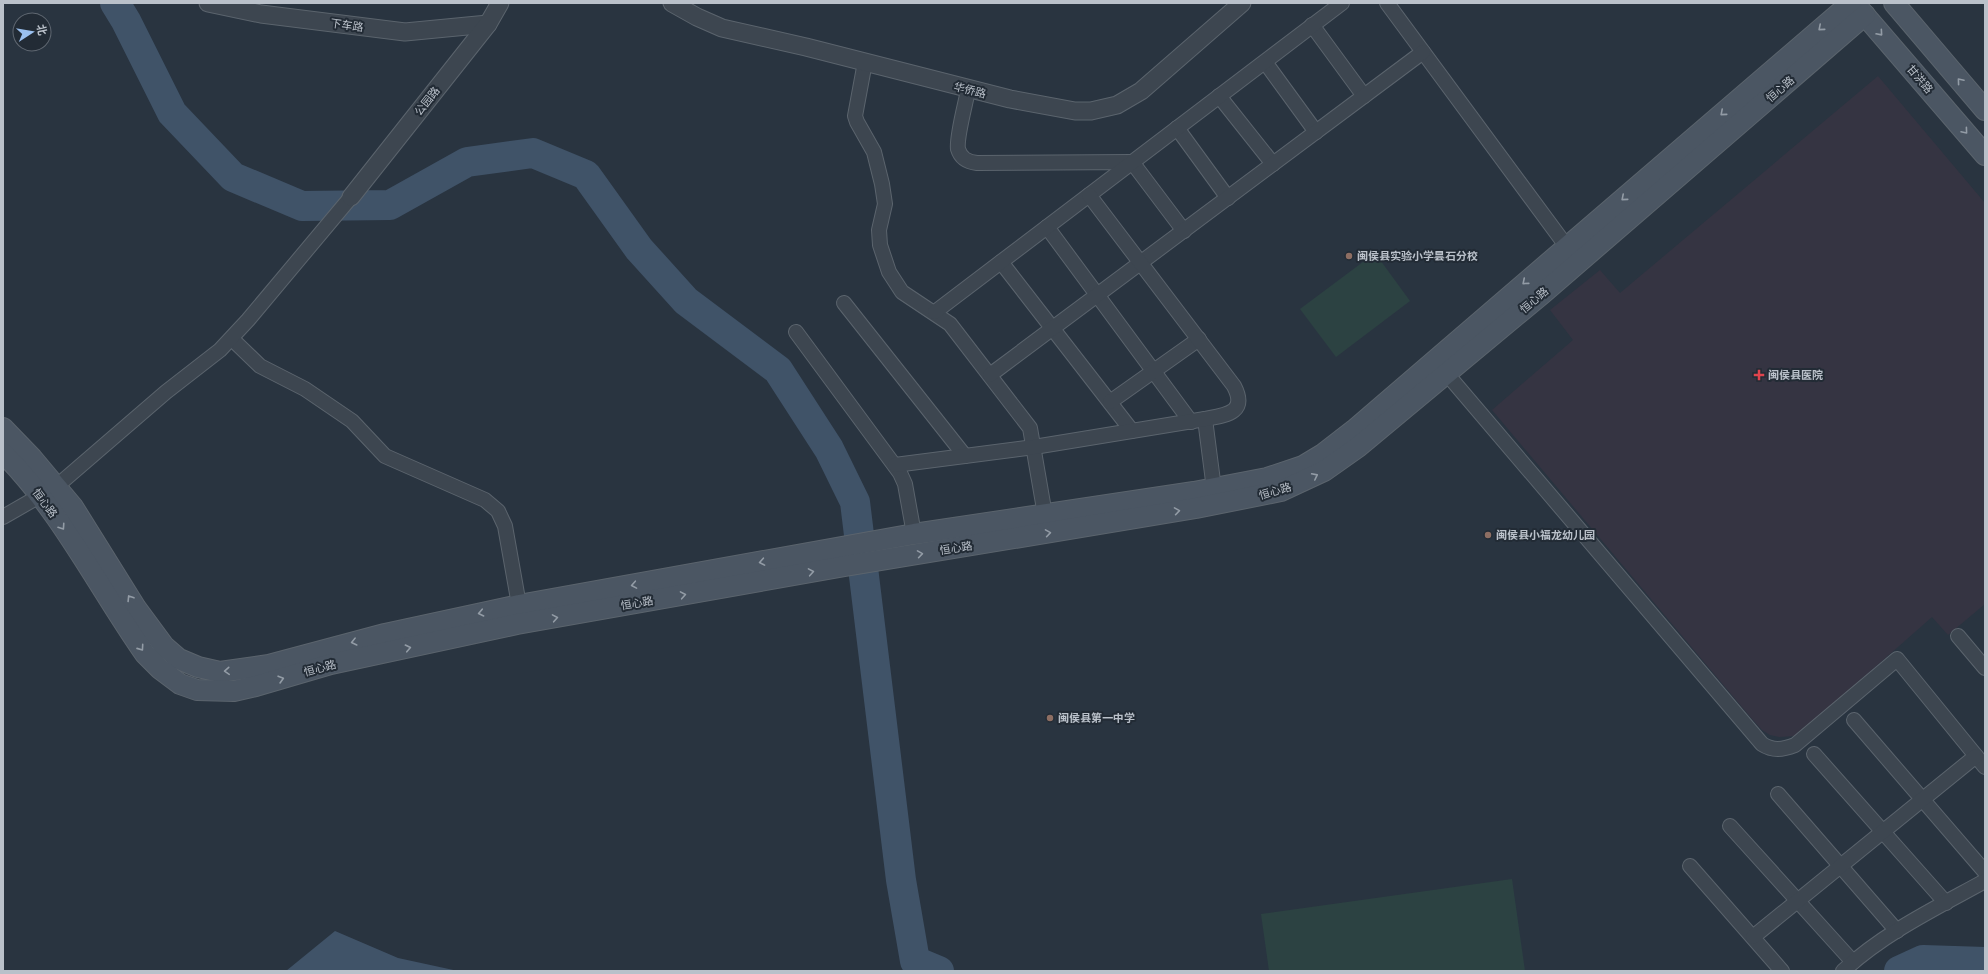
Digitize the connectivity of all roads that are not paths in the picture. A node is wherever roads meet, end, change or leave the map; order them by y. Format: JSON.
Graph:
{"nodes":[{"id":1,"x":208,"y":3,"type":"edge"},
{"id":2,"x":500,"y":3,"type":"edge"},
{"id":3,"x":509,"y":3,"type":"edge"},
{"id":4,"x":672,"y":3,"type":"edge"},
{"id":5,"x":1242,"y":3,"type":"edge"},
{"id":6,"x":1342,"y":3,"type":"edge"},
{"id":7,"x":1387,"y":3,"type":"edge"},
{"id":8,"x":1894,"y":3,"type":"edge"},
{"id":9,"x":1857,"y":7,"type":"edge"},
{"id":10,"x":488,"y":24,"type":"junction"},
{"id":11,"x":1312,"y":25,"type":"junction"},
{"id":12,"x":1423,"y":52,"type":"junction"},
{"id":13,"x":865,"y":62,"type":"junction"},
{"id":14,"x":1265,"y":62,"type":"junction"},
{"id":15,"x":968,"y":90,"type":"junction"},
{"id":16,"x":1219,"y":96,"type":"junction"},
{"id":17,"x":1364,"y":96,"type":"junction"},
{"id":18,"x":1985,"y":110,"type":"edge"},
{"id":19,"x":1177,"y":128,"type":"junction"},
{"id":20,"x":1316,"y":132,"type":"junction"},
{"id":21,"x":1985,"y":155,"type":"edge"},
{"id":22,"x":1132,"y":162,"type":"junction"},
{"id":23,"x":1273,"y":164,"type":"junction"},
{"id":24,"x":1089,"y":195,"type":"junction"},
{"id":25,"x":351,"y":197,"type":"joint"},
{"id":26,"x":1228,"y":198,"type":"junction"},
{"id":27,"x":1047,"y":227,"type":"junction"},
{"id":28,"x":1184,"y":230,"type":"junction"},
{"id":29,"x":1567,"y":247,"type":"junction"},
{"id":30,"x":1001,"y":262,"type":"junction"},
{"id":31,"x":1140,"y":263,"type":"junction"},
{"id":32,"x":1097,"y":295,"type":"junction"},
{"id":33,"x":844,"y":303,"type":"dead end"},
{"id":34,"x":935,"y":312,"type":"junction"},
{"id":35,"x":1052,"y":328,"type":"junction"},
{"id":36,"x":796,"y":332,"type":"dead end"},
{"id":37,"x":232,"y":339,"type":"junction"},
{"id":38,"x":1199,"y":339,"type":"junction"},
{"id":39,"x":1440,"y":366,"type":"junction"},
{"id":40,"x":1154,"y":371,"type":"junction"},
{"id":41,"x":990,"y":375,"type":"junction"},
{"id":42,"x":1110,"y":402,"type":"junction"},
{"id":43,"x":1205,"y":420,"type":"junction"},
{"id":44,"x":1191,"y":422,"type":"junction"},
{"id":45,"x":3,"y":428,"type":"edge"},
{"id":46,"x":1132,"y":431,"type":"junction"},
{"id":47,"x":1034,"y":447,"type":"junction"},
{"id":48,"x":3,"y":453,"type":"edge"},
{"id":49,"x":965,"y":456,"type":"junction"},
{"id":50,"x":895,"y":465,"type":"junction"},
{"id":51,"x":57,"y":486,"type":"junction"},
{"id":52,"x":1214,"y":488,"type":"junction"},
{"id":53,"x":40,"y":497,"type":"junction"},
{"id":54,"x":1045,"y":515,"type":"junction"},
{"id":55,"x":3,"y":517,"type":"edge"},
{"id":56,"x":914,"y":534,"type":"junction"},
{"id":57,"x":843,"y":557,"type":"junction"},
{"id":58,"x":519,"y":605,"type":"junction"},
{"id":59,"x":1958,"y":636,"type":"dead end"},
{"id":60,"x":1985,"y":668,"type":"edge"},
{"id":61,"x":1854,"y":720,"type":"dead end"},
{"id":62,"x":1814,"y":754,"type":"dead end"},
{"id":63,"x":1982,"y":763,"type":"edge"},
{"id":64,"x":1778,"y":794,"type":"dead end"},
{"id":65,"x":1922,"y":800,"type":"junction"},
{"id":66,"x":1730,"y":826,"type":"dead end"},
{"id":67,"x":1883,"y":832,"type":"junction"},
{"id":68,"x":1690,"y":866,"type":"dead end"},
{"id":69,"x":1840,"y":866,"type":"junction"},
{"id":70,"x":1985,"y":872,"type":"edge"},
{"id":71,"x":1985,"y":880,"type":"edge"},
{"id":72,"x":1798,"y":901,"type":"junction"},
{"id":73,"x":1946,"y":903,"type":"junction"},
{"id":74,"x":1897,"y":931,"type":"junction"},
{"id":75,"x":1753,"y":937,"type":"junction"},
{"id":76,"x":1848,"y":967,"type":"edge"},
{"id":77,"x":1782,"y":971,"type":"edge"}],
"edges":[{"from":1,"to":10,"type":"street","name":"下车路"},
{"from":2,"to":10,"type":"street","name":"公园路"},
{"from":3,"to":10,"type":"street"},
{"from":4,"to":13,"type":"street","name":"华侨路"},
{"from":5,"to":15,"type":"street","name":"华侨路"},
{"from":6,"to":11,"type":"street"},
{"from":7,"to":12,"type":"street"},
{"from":18,"to":8,"type":"main road","one_way":true},
{"from":9,"to":21,"type":"main road","name":"甘洪路","one_way":true},
{"from":9,"to":29,"type":"main road","name":"恒心路","one_way":true},
{"from":9,"to":39,"type":"main road","name":"恒心路"},
{"from":10,"to":25,"type":"street","name":"公园路"},
{"from":11,"to":14,"type":"street"},
{"from":11,"to":17,"type":"street"},
{"from":12,"to":17,"type":"street"},
{"from":12,"to":29,"type":"street"},
{"from":13,"to":15,"type":"street","name":"华侨路"},
{"from":13,"to":34,"type":"street"},
{"from":14,"to":16,"type":"street"},
{"from":14,"to":20,"type":"street"},
{"from":15,"to":22,"type":"street"},
{"from":16,"to":19,"type":"street"},
{"from":16,"to":23,"type":"street"},
{"from":17,"to":20,"type":"street"},
{"from":19,"to":22,"type":"street"},
{"from":19,"to":26,"type":"street"},
{"from":20,"to":23,"type":"street"},
{"from":22,"to":24,"type":"street"},
{"from":22,"to":28,"type":"street"},
{"from":23,"to":26,"type":"street"},
{"from":24,"to":27,"type":"street"},
{"from":24,"to":31,"type":"street"},
{"from":25,"to":37,"type":"street"},
{"from":26,"to":28,"type":"street"},
{"from":27,"to":30,"type":"street"},
{"from":27,"to":32,"type":"street"},
{"from":28,"to":31,"type":"street"},
{"from":29,"to":39,"type":"main road","name":"恒心路","one_way":true},
{"from":30,"to":34,"type":"street"},
{"from":30,"to":35,"type":"street"},
{"from":31,"to":32,"type":"street"},
{"from":31,"to":38,"type":"street"},
{"from":32,"to":35,"type":"street"},
{"from":32,"to":40,"type":"street"},
{"from":33,"to":49,"type":"street"},
{"from":34,"to":41,"type":"street"},
{"from":35,"to":41,"type":"street"},
{"from":35,"to":42,"type":"street"},
{"from":36,"to":50,"type":"street"},
{"from":37,"to":51,"type":"street"},
{"from":37,"to":58,"type":"street"},
{"from":38,"to":40,"type":"street"},
{"from":38,"to":43,"type":"street"},
{"from":39,"to":52,"type":"main road","name":"恒心路"},
{"from":57,"to":39,"type":"main road","name":"恒心路","one_way":true},
{"from":39,"to":63,"type":"street"},
{"from":40,"to":42,"type":"street"},
{"from":40,"to":44,"type":"street"},
{"from":41,"to":47,"type":"street"},
{"from":42,"to":46,"type":"street"},
{"from":43,"to":44,"type":"street"},
{"from":43,"to":52,"type":"street"},
{"from":44,"to":46,"type":"street"},
{"from":45,"to":51,"type":"main road","name":"恒心路"},
{"from":46,"to":47,"type":"street"},
{"from":47,"to":49,"type":"street"},
{"from":47,"to":54,"type":"street"},
{"from":48,"to":53,"type":"main road","name":"恒心路"},
{"from":49,"to":50,"type":"street"},
{"from":50,"to":56,"type":"street"},
{"from":51,"to":53,"type":"street"},
{"from":58,"to":51,"type":"main road","name":"恒心路","one_way":true},
{"from":52,"to":54,"type":"main road","name":"恒心路"},
{"from":53,"to":55,"type":"street"},
{"from":53,"to":57,"type":"main road","name":"恒心路","one_way":true},
{"from":54,"to":56,"type":"main road","name":"恒心路"},
{"from":56,"to":57,"type":"main road","name":"恒心路"},
{"from":57,"to":58,"type":"main road","name":"恒心路","one_way":true},
{"from":59,"to":60,"type":"street"},
{"from":61,"to":65,"type":"street"},
{"from":62,"to":67,"type":"street"},
{"from":63,"to":65,"type":"street"},
{"from":64,"to":69,"type":"street"},
{"from":65,"to":67,"type":"street"},
{"from":65,"to":70,"type":"street"},
{"from":66,"to":72,"type":"street"},
{"from":67,"to":69,"type":"street"},
{"from":67,"to":73,"type":"street"},
{"from":68,"to":75,"type":"street"},
{"from":69,"to":72,"type":"street"},
{"from":69,"to":74,"type":"street"},
{"from":71,"to":73,"type":"street"},
{"from":72,"to":75,"type":"street"},
{"from":72,"to":76,"type":"street"},
{"from":73,"to":74,"type":"street"},
{"from":74,"to":76,"type":"street"},
{"from":75,"to":77,"type":"street"}]}
